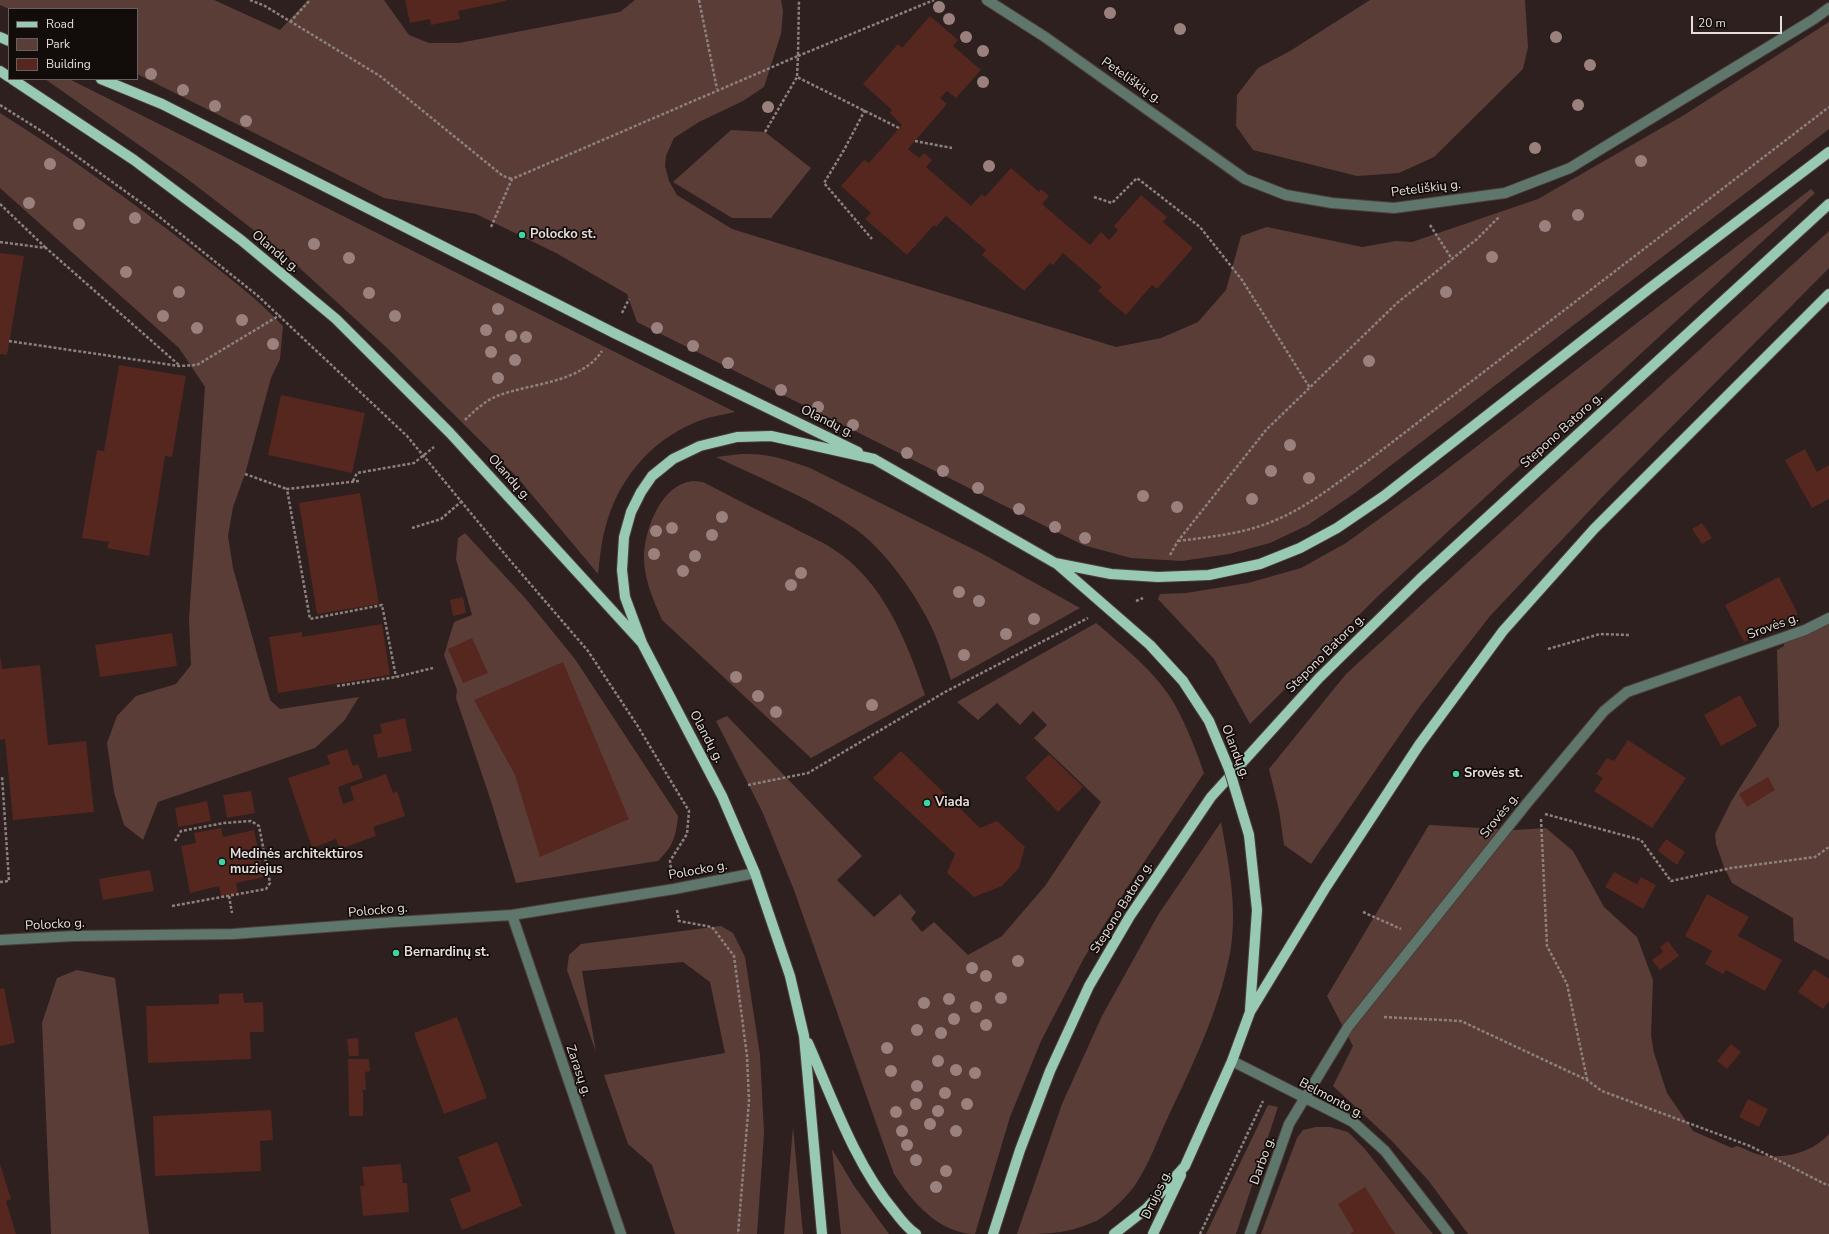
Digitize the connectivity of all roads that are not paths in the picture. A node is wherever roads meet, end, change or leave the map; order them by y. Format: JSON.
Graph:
{"nodes":[{"id":1,"x":987,"y":0,"type":"edge"},
{"id":2,"x":1829,"y":8,"type":"edge"},
{"id":3,"x":13,"y":80,"type":"edge"},
{"id":4,"x":103,"y":80,"type":"edge"},
{"id":5,"x":1829,"y":152,"type":"edge"},
{"id":6,"x":1829,"y":204,"type":"edge"},
{"id":7,"x":1829,"y":294,"type":"edge"},
{"id":8,"x":874,"y":460,"type":"junction"},
{"id":9,"x":1055,"y":563,"type":"junction"},
{"id":10,"x":1829,"y":618,"type":"edge"},
{"id":11,"x":642,"y":643,"type":"junction"},
{"id":12,"x":755,"y":873,"type":"junction"},
{"id":13,"x":512,"y":915,"type":"junction"},
{"id":14,"x":0,"y":940,"type":"edge"},
{"id":15,"x":1250,"y":1012,"type":"junction"},
{"id":16,"x":804,"y":1036,"type":"junction"},
{"id":17,"x":1232,"y":1061,"type":"junction"},
{"id":18,"x":1305,"y":1099,"type":"junction"},
{"id":19,"x":1185,"y":1166,"type":"junction"},
{"id":20,"x":912,"y":1232,"type":"edge"},
{"id":21,"x":621,"y":1234,"type":"edge"},
{"id":22,"x":822,"y":1234,"type":"edge"},
{"id":23,"x":993,"y":1234,"type":"edge"},
{"id":24,"x":1114,"y":1234,"type":"edge"},
{"id":25,"x":1153,"y":1234,"type":"edge"},
{"id":26,"x":1250,"y":1234,"type":"edge"},
{"id":27,"x":1449,"y":1234,"type":"edge"}],
"edges":[{"from":1,"to":2,"type":"street","name":"Peteliškių g."},
{"from":3,"to":11,"type":"main road","name":"Olandų g."},
{"from":4,"to":8,"type":"main road","name":"Olandų g."},
{"from":5,"to":9,"type":"main road"},
{"from":6,"to":23,"type":"main road","name":"Stepono Batoro g."},
{"from":7,"to":15,"type":"main road"},
{"from":8,"to":9,"type":"main road"},
{"from":8,"to":11,"type":"main road"},
{"from":9,"to":15,"type":"main road","name":"Olandų g.","bridge":true},
{"from":10,"to":18,"type":"street","name":"Srovės g."},
{"from":11,"to":12,"type":"main road","name":"Olandų g."},
{"from":12,"to":13,"type":"street","name":"Polocko g."},
{"from":12,"to":16,"type":"main road","name":"Olandų g."},
{"from":13,"to":14,"type":"street","name":"Polocko g."},
{"from":13,"to":21,"type":"street","name":"Zarasų g."},
{"from":15,"to":17,"type":"main road","name":"Drujos g."},
{"from":16,"to":20,"type":"main road"},
{"from":16,"to":22,"type":"main road"},
{"from":17,"to":18,"type":"street","name":"Belmonto g."},
{"from":17,"to":19,"type":"main road","name":"Drujos g."},
{"from":18,"to":26,"type":"street","name":"Darbo g."},
{"from":18,"to":27,"type":"street","name":"Belmonto g."},
{"from":19,"to":24,"type":"main road"},
{"from":19,"to":25,"type":"main road","name":"Drujos g."}]}
